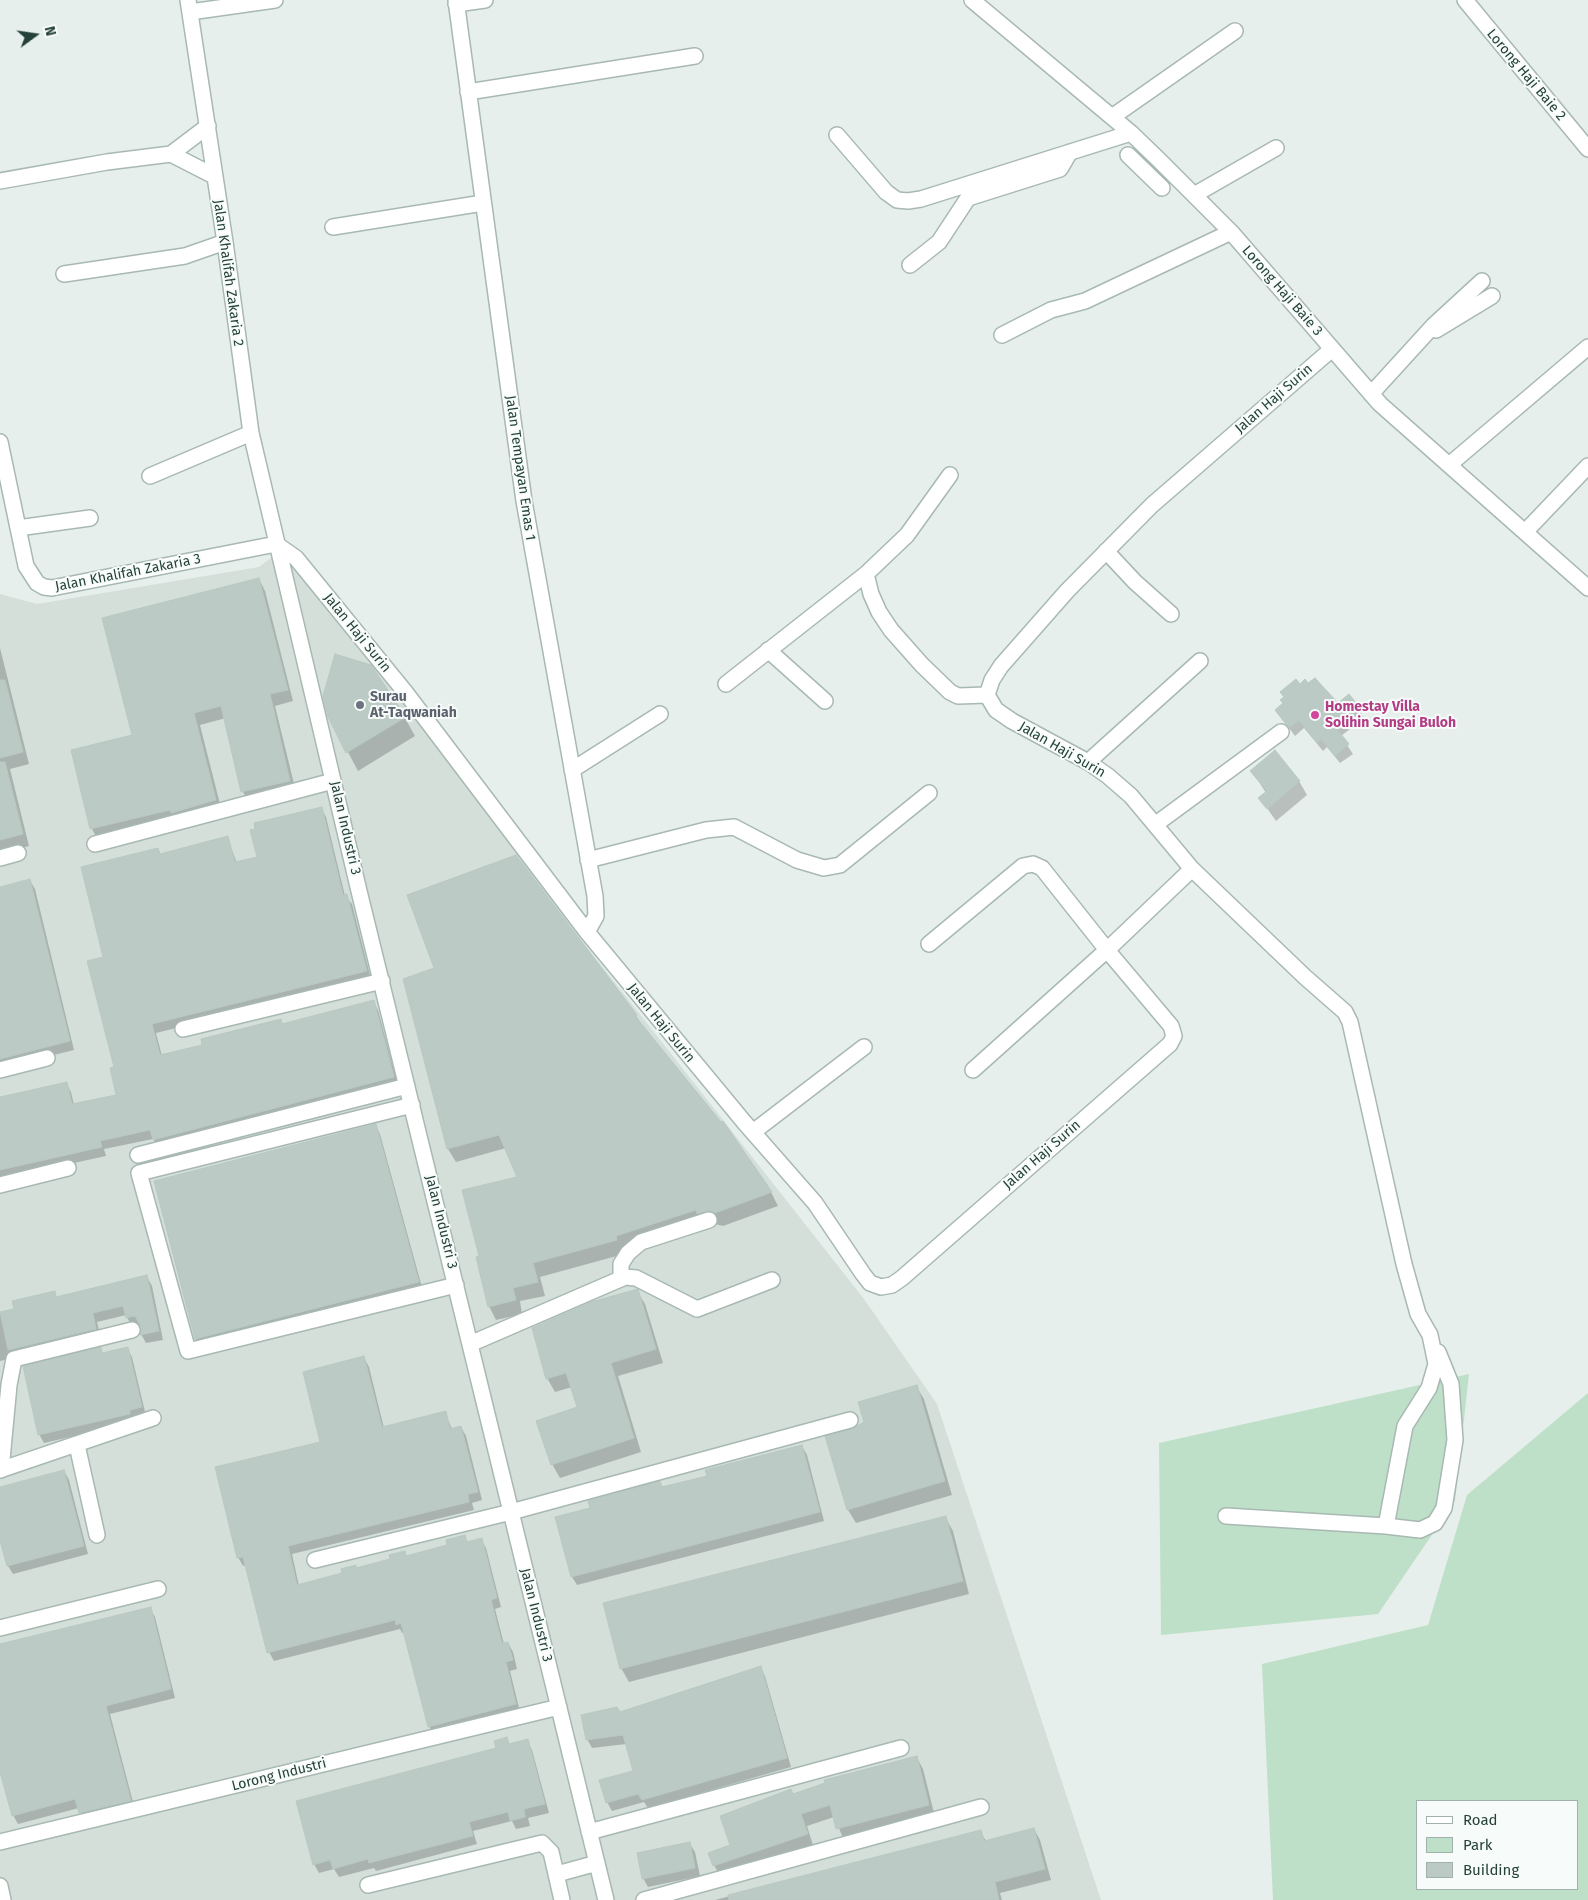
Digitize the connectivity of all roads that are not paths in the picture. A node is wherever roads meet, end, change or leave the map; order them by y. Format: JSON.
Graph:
{"nodes":[{"id":1,"x":275,"y":0,"type":"edge"},
{"id":2,"x":485,"y":0,"type":"edge"},
{"id":3,"x":972,"y":0,"type":"edge"},
{"id":4,"x":1464,"y":0,"type":"edge"},
{"id":5,"x":456,"y":2,"type":"edge"},
{"id":6,"x":189,"y":6,"type":"edge"},
{"id":7,"x":1235,"y":31,"type":"dead end"},
{"id":8,"x":695,"y":56,"type":"dead end"},
{"id":9,"x":468,"y":92,"type":"junction"},
{"id":10,"x":1112,"y":117,"type":"junction"},
{"id":11,"x":208,"y":126,"type":"junction"},
{"id":12,"x":1131,"y":133,"type":"junction"},
{"id":13,"x":837,"y":134,"type":"dead end"},
{"id":14,"x":1585,"y":140,"type":"edge"},
{"id":15,"x":1276,"y":148,"type":"dead end"},
{"id":16,"x":1070,"y":152,"type":"junction"},
{"id":17,"x":171,"y":154,"type":"junction"},
{"id":18,"x":1128,"y":155,"type":"dead end"},
{"id":19,"x":1159,"y":160,"type":"junction"},
{"id":20,"x":1144,"y":171,"type":"junction"},
{"id":21,"x":214,"y":176,"type":"junction"},
{"id":22,"x":0,"y":181,"type":"edge"},
{"id":23,"x":1162,"y":188,"type":"dead end"},
{"id":24,"x":1194,"y":195,"type":"junction"},
{"id":25,"x":483,"y":203,"type":"junction"},
{"id":26,"x":333,"y":227,"type":"dead end"},
{"id":27,"x":1231,"y":232,"type":"junction"},
{"id":28,"x":225,"y":242,"type":"junction"},
{"id":29,"x":910,"y":265,"type":"dead end"},
{"id":30,"x":64,"y":274,"type":"dead end"},
{"id":31,"x":1482,"y":281,"type":"dead end"},
{"id":32,"x":1492,"y":296,"type":"dead end"},
{"id":33,"x":1002,"y":335,"type":"dead end"},
{"id":34,"x":1422,"y":338,"type":"junction"},
{"id":35,"x":1588,"y":347,"type":"edge"},
{"id":36,"x":1332,"y":349,"type":"junction"},
{"id":37,"x":1371,"y":394,"type":"junction"},
{"id":38,"x":251,"y":433,"type":"junction"},
{"id":39,"x":0,"y":442,"type":"edge"},
{"id":40,"x":1450,"y":465,"type":"junction"},
{"id":41,"x":1588,"y":466,"type":"edge"},
{"id":42,"x":150,"y":476,"type":"dead end"},
{"id":43,"x":950,"y":476,"type":"dead end"},
{"id":44,"x":6,"y":491,"type":"edge"},
{"id":45,"x":90,"y":518,"type":"dead end"},
{"id":46,"x":18,"y":528,"type":"junction"},
{"id":47,"x":1525,"y":532,"type":"junction"},
{"id":48,"x":276,"y":544,"type":"junction"},
{"id":49,"x":1106,"y":551,"type":"junction"},
{"id":50,"x":866,"y":574,"type":"junction"},
{"id":51,"x":1586,"y":583,"type":"edge"},
{"id":52,"x":1171,"y":614,"type":"dead end"},
{"id":53,"x":768,"y":650,"type":"junction"},
{"id":54,"x":1200,"y":661,"type":"dead end"},
{"id":55,"x":726,"y":684,"type":"dead end"},
{"id":56,"x":987,"y":695,"type":"junction"},
{"id":57,"x":826,"y":701,"type":"dead end"},
{"id":58,"x":660,"y":714,"type":"dead end"},
{"id":59,"x":1281,"y":732,"type":"dead end"},
{"id":60,"x":1088,"y":762,"type":"junction"},
{"id":61,"x":572,"y":770,"type":"junction"},
{"id":62,"x":333,"y":781,"type":"junction"},
{"id":63,"x":929,"y":793,"type":"dead end"},
{"id":64,"x":1156,"y":824,"type":"junction"},
{"id":65,"x":95,"y":844,"type":"dead end"},
{"id":66,"x":18,"y":853,"type":"dead end"},
{"id":67,"x":0,"y":858,"type":"edge"},
{"id":68,"x":588,"y":860,"type":"junction"},
{"id":69,"x":1192,"y":869,"type":"junction"},
{"id":70,"x":586,"y":932,"type":"junction"},
{"id":71,"x":929,"y":944,"type":"dead end"},
{"id":72,"x":1107,"y":950,"type":"junction"},
{"id":73,"x":382,"y":981,"type":"junction"},
{"id":74,"x":183,"y":1029,"type":"dead end"},
{"id":75,"x":864,"y":1047,"type":"dead end"},
{"id":76,"x":47,"y":1058,"type":"dead end"},
{"id":77,"x":0,"y":1070,"type":"edge"},
{"id":78,"x":973,"y":1070,"type":"dead end"},
{"id":79,"x":407,"y":1086,"type":"junction"},
{"id":80,"x":412,"y":1105,"type":"junction"},
{"id":81,"x":753,"y":1132,"type":"junction"},
{"id":82,"x":138,"y":1155,"type":"dead end"},
{"id":83,"x":68,"y":1168,"type":"dead end"},
{"id":84,"x":0,"y":1185,"type":"edge"},
{"id":85,"x":709,"y":1220,"type":"dead end"},
{"id":86,"x":621,"y":1279,"type":"junction"},
{"id":87,"x":772,"y":1280,"type":"dead end"},
{"id":88,"x":456,"y":1285,"type":"junction"},
{"id":89,"x":132,"y":1330,"type":"dead end"},
{"id":90,"x":1430,"y":1335,"type":"junction"},
{"id":91,"x":470,"y":1344,"type":"junction"},
{"id":92,"x":152,"y":1418,"type":"dead end"},
{"id":93,"x":850,"y":1420,"type":"dead end"},
{"id":94,"x":77,"y":1445,"type":"junction"},
{"id":95,"x":1,"y":1470,"type":"edge"},
{"id":96,"x":511,"y":1512,"type":"junction"},
{"id":97,"x":1226,"y":1516,"type":"dead end"},
{"id":98,"x":1386,"y":1526,"type":"junction"},
{"id":99,"x":97,"y":1535,"type":"dead end"},
{"id":100,"x":315,"y":1560,"type":"dead end"},
{"id":101,"x":158,"y":1589,"type":"dead end"},
{"id":102,"x":0,"y":1628,"type":"edge"},
{"id":103,"x":559,"y":1707,"type":"junction"},
{"id":104,"x":901,"y":1748,"type":"dead end"},
{"id":105,"x":981,"y":1807,"type":"dead end"},
{"id":106,"x":590,"y":1832,"type":"junction"},
{"id":107,"x":0,"y":1842,"type":"edge"},
{"id":108,"x":597,"y":1863,"type":"junction"},
{"id":109,"x":557,"y":1874,"type":"junction"},
{"id":110,"x":0,"y":1886,"type":"edge"},
{"id":111,"x":368,"y":1886,"type":"dead end"},
{"id":112,"x":3,"y":1900,"type":"edge"},
{"id":113,"x":562,"y":1900,"type":"edge"},
{"id":114,"x":606,"y":1900,"type":"edge"},
{"id":115,"x":644,"y":1900,"type":"edge"}],
"edges":[{"from":1,"to":6,"type":"street"},
{"from":2,"to":5,"type":"street"},
{"from":3,"to":10,"type":"street","name":"Lorong Haji Baie 3"},
{"from":4,"to":14,"type":"street","name":"Lorong Haji Baie 2"},
{"from":5,"to":9,"type":"street","name":"Jalan Tempayan Emas 1"},
{"from":6,"to":11,"type":"street","name":"Jalan Khalifah Zakaria 2"},
{"from":7,"to":10,"type":"street"},
{"from":8,"to":9,"type":"street"},
{"from":9,"to":25,"type":"street","name":"Jalan Tempayan Emas 1"},
{"from":10,"to":12,"type":"street","name":"Lorong Haji Baie 3"},
{"from":11,"to":17,"type":"street"},
{"from":11,"to":21,"type":"street","name":"Jalan Khalifah Zakaria 2"},
{"from":12,"to":16,"type":"street"},
{"from":12,"to":19,"type":"street","name":"Lorong Haji Baie 3"},
{"from":13,"to":16,"type":"street"},
{"from":15,"to":24,"type":"street"},
{"from":16,"to":29,"type":"street"},
{"from":17,"to":21,"type":"street"},
{"from":17,"to":22,"type":"street"},
{"from":18,"to":20,"type":"street"},
{"from":19,"to":20,"type":"street"},
{"from":19,"to":24,"type":"street","name":"Lorong Haji Baie 3"},
{"from":20,"to":23,"type":"street"},
{"from":21,"to":28,"type":"street","name":"Jalan Khalifah Zakaria 2"},
{"from":24,"to":27,"type":"street","name":"Lorong Haji Baie 3"},
{"from":25,"to":26,"type":"street"},
{"from":25,"to":61,"type":"street","name":"Jalan Tempayan Emas 1"},
{"from":27,"to":33,"type":"street"},
{"from":27,"to":36,"type":"street","name":"Lorong Haji Baie 3"},
{"from":28,"to":30,"type":"street"},
{"from":28,"to":38,"type":"street","name":"Jalan Khalifah Zakaria 2"},
{"from":31,"to":34,"type":"street"},
{"from":32,"to":34,"type":"street"},
{"from":34,"to":37,"type":"street"},
{"from":35,"to":40,"type":"street"},
{"from":36,"to":37,"type":"street","name":"Lorong Haji Baie 3"},
{"from":36,"to":49,"type":"street","name":"Jalan Haji Surin"},
{"from":37,"to":40,"type":"street","name":"Lorong Haji Baie 3"},
{"from":38,"to":42,"type":"street"},
{"from":38,"to":48,"type":"street","name":"Jalan Khalifah Zakaria 2"},
{"from":39,"to":44,"type":"street","name":"Jalan Khalifah Zakaria 3"},
{"from":40,"to":47,"type":"street","name":"Lorong Haji Baie 3"},
{"from":41,"to":47,"type":"street"},
{"from":43,"to":50,"type":"street"},
{"from":44,"to":46,"type":"street","name":"Jalan Khalifah Zakaria 3"},
{"from":45,"to":46,"type":"street"},
{"from":46,"to":48,"type":"street","name":"Jalan Khalifah Zakaria 3"},
{"from":47,"to":51,"type":"street","name":"Lorong Haji Baie 3"},
{"from":48,"to":62,"type":"street","name":"Jalan Industri 3"},
{"from":48,"to":70,"type":"street","name":"Jalan Haji Surin"},
{"from":49,"to":52,"type":"street"},
{"from":49,"to":56,"type":"street","name":"Jalan Haji Surin"},
{"from":50,"to":53,"type":"street"},
{"from":50,"to":56,"type":"street"},
{"from":53,"to":55,"type":"street"},
{"from":53,"to":57,"type":"street"},
{"from":54,"to":60,"type":"street"},
{"from":56,"to":60,"type":"street","name":"Jalan Haji Surin"},
{"from":58,"to":61,"type":"street"},
{"from":59,"to":64,"type":"street"},
{"from":60,"to":64,"type":"street","name":"Jalan Haji Surin"},
{"from":61,"to":68,"type":"street","name":"Jalan Tempayan Emas 1"},
{"from":62,"to":65,"type":"street"},
{"from":62,"to":73,"type":"street","name":"Jalan Industri 3"},
{"from":63,"to":68,"type":"street"},
{"from":64,"to":69,"type":"street","name":"Jalan Haji Surin"},
{"from":66,"to":67,"type":"street"},
{"from":68,"to":70,"type":"street","name":"Jalan Tempayan Emas 1"},
{"from":69,"to":72,"type":"street"},
{"from":69,"to":90,"type":"street","name":"Jalan Haji Surin"},
{"from":70,"to":81,"type":"street","name":"Jalan Haji Surin"},
{"from":71,"to":72,"type":"street"},
{"from":72,"to":78,"type":"street"},
{"from":72,"to":81,"type":"street","name":"Jalan Haji Surin"},
{"from":73,"to":74,"type":"street"},
{"from":73,"to":79,"type":"street","name":"Jalan Industri 3"},
{"from":75,"to":81,"type":"street"},
{"from":76,"to":77,"type":"street"},
{"from":79,"to":80,"type":"street","name":"Jalan Industri 3"},
{"from":79,"to":82,"type":"street"},
{"from":80,"to":88,"type":"street","name":"Jalan Industri 3"},
{"from":80,"to":88,"type":"street"},
{"from":83,"to":84,"type":"street"},
{"from":85,"to":86,"type":"street"},
{"from":86,"to":87,"type":"street"},
{"from":86,"to":91,"type":"street"},
{"from":88,"to":91,"type":"street","name":"Jalan Industri 3"},
{"from":89,"to":95,"type":"street"},
{"from":90,"to":98,"type":"street"},
{"from":90,"to":98,"type":"street"},
{"from":91,"to":96,"type":"street","name":"Jalan Industri 3"},
{"from":92,"to":94,"type":"street"},
{"from":93,"to":96,"type":"street"},
{"from":94,"to":95,"type":"street"},
{"from":94,"to":99,"type":"street"},
{"from":96,"to":100,"type":"street"},
{"from":96,"to":103,"type":"street","name":"Jalan Industri 3"},
{"from":97,"to":98,"type":"street"},
{"from":101,"to":102,"type":"street"},
{"from":103,"to":106,"type":"street","name":"Jalan Industri 3"},
{"from":103,"to":107,"type":"street","name":"Lorong Industri"},
{"from":104,"to":106,"type":"street"},
{"from":105,"to":115,"type":"street"},
{"from":106,"to":108,"type":"street","name":"Jalan Industri 3"},
{"from":108,"to":109,"type":"street"},
{"from":108,"to":114,"type":"street","name":"Jalan Industri 3"},
{"from":109,"to":111,"type":"street"},
{"from":109,"to":113,"type":"street"},
{"from":110,"to":112,"type":"street"}]}
